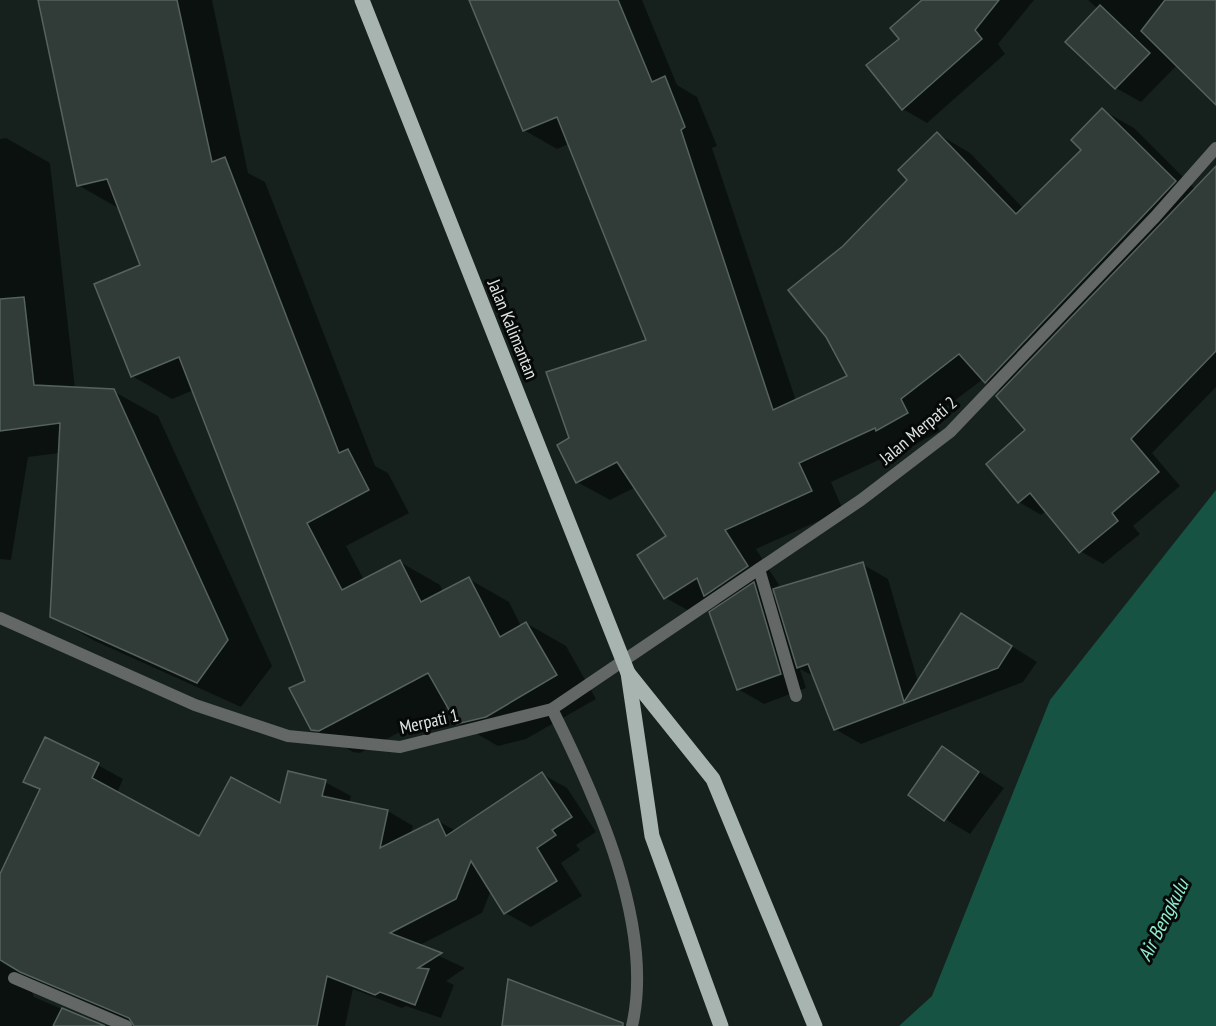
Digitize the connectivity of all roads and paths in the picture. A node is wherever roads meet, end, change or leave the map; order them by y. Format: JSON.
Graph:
{"nodes":[{"id":1,"x":362,"y":0,"type":"edge"},
{"id":2,"x":1216,"y":148,"type":"edge"},
{"id":3,"x":759,"y":569,"type":"junction"},
{"id":4,"x":0,"y":618,"type":"edge"},
{"id":5,"x":626,"y":667,"type":"junction"},
{"id":6,"x":796,"y":696,"type":"dead end"},
{"id":7,"x":552,"y":709,"type":"junction"},
{"id":8,"x":14,"y":978,"type":"dead end"},
{"id":9,"x":126,"y":1026,"type":"edge"},
{"id":10,"x":632,"y":1026,"type":"edge"},
{"id":11,"x":721,"y":1026,"type":"edge"},
{"id":12,"x":815,"y":1026,"type":"edge"}],
"edges":[{"from":1,"to":5,"type":"main road","name":"Jalan Kalimantan"},
{"from":2,"to":3,"type":"street","name":"Jalan Merpati 2"},
{"from":3,"to":5,"type":"street","name":"Jalan Merpati 2"},
{"from":3,"to":6,"type":"street"},
{"from":4,"to":7,"type":"street","name":"Merpati 1"},
{"from":5,"to":7,"type":"street","name":"Merpati 1"},
{"from":5,"to":11,"type":"main road"},
{"from":5,"to":12,"type":"main road"},
{"from":7,"to":10,"type":"street"},
{"from":8,"to":9,"type":"street"}]}
